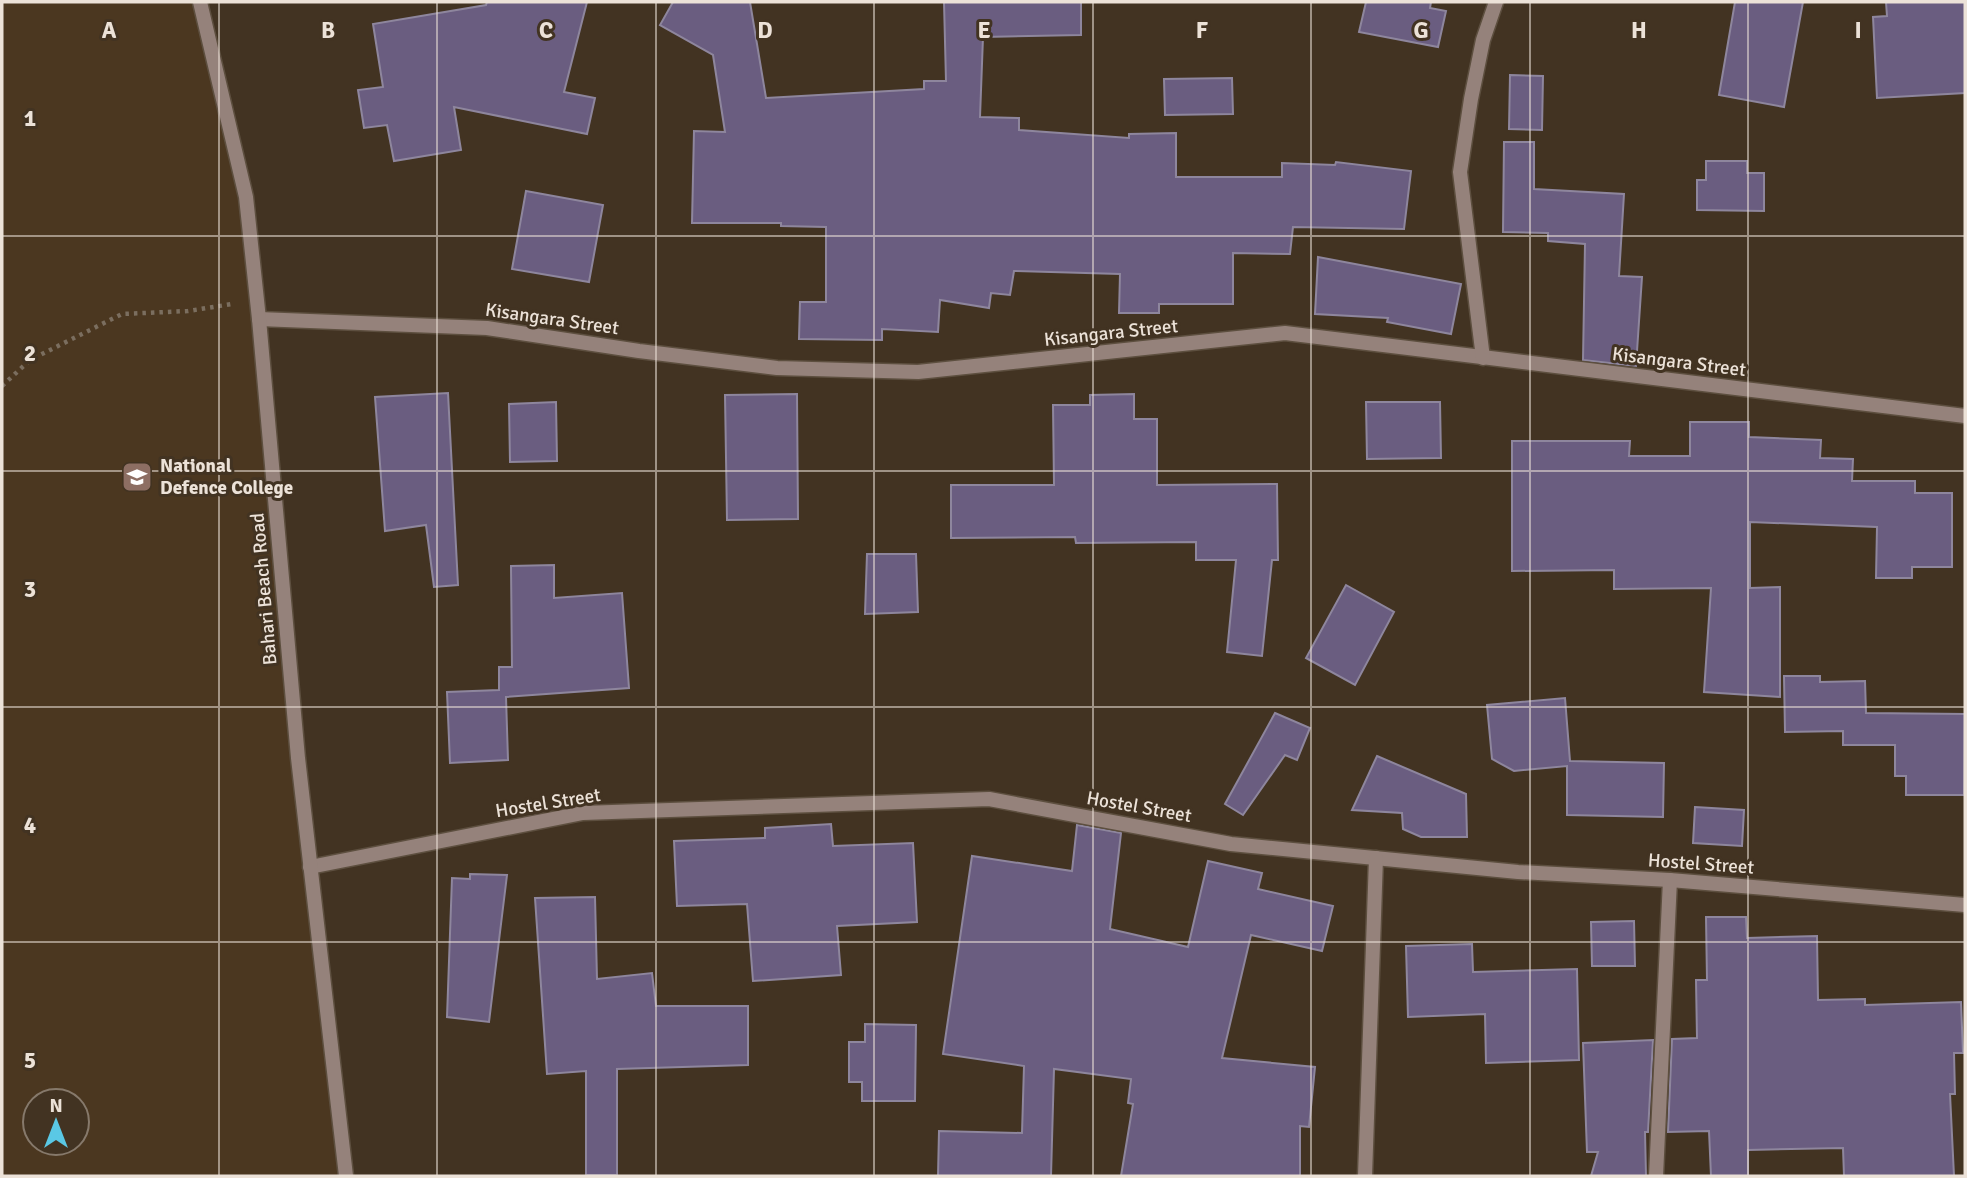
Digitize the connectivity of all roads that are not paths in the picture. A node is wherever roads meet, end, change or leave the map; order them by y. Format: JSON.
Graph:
{"nodes":[{"id":1,"x":200,"y":2,"type":"edge"},
{"id":2,"x":1496,"y":2,"type":"edge"},
{"id":3,"x":259,"y":318,"type":"junction"},
{"id":4,"x":1483,"y":358,"type":"junction"},
{"id":5,"x":1965,"y":416,"type":"edge"},
{"id":6,"x":1376,"y":858,"type":"junction"},
{"id":7,"x":310,"y":867,"type":"junction"},
{"id":8,"x":1670,"y":880,"type":"junction"},
{"id":9,"x":1965,"y":905,"type":"edge"},
{"id":10,"x":346,"y":1176,"type":"edge"},
{"id":11,"x":1365,"y":1176,"type":"edge"},
{"id":12,"x":1656,"y":1176,"type":"edge"}],
"edges":[{"from":1,"to":3,"type":"street","name":"Bahari Beach Road"},
{"from":2,"to":4,"type":"street"},
{"from":3,"to":4,"type":"street","name":"Kisangara Street"},
{"from":3,"to":7,"type":"street","name":"Bahari Beach Road"},
{"from":4,"to":5,"type":"street","name":"Kisangara Street"},
{"from":6,"to":7,"type":"street","name":"Hostel Street"},
{"from":6,"to":8,"type":"street","name":"Hostel Street"},
{"from":6,"to":11,"type":"street"},
{"from":7,"to":10,"type":"street","name":"Bahari Beach Road"},
{"from":8,"to":9,"type":"street","name":"Hostel Street"},
{"from":8,"to":12,"type":"street"}]}
